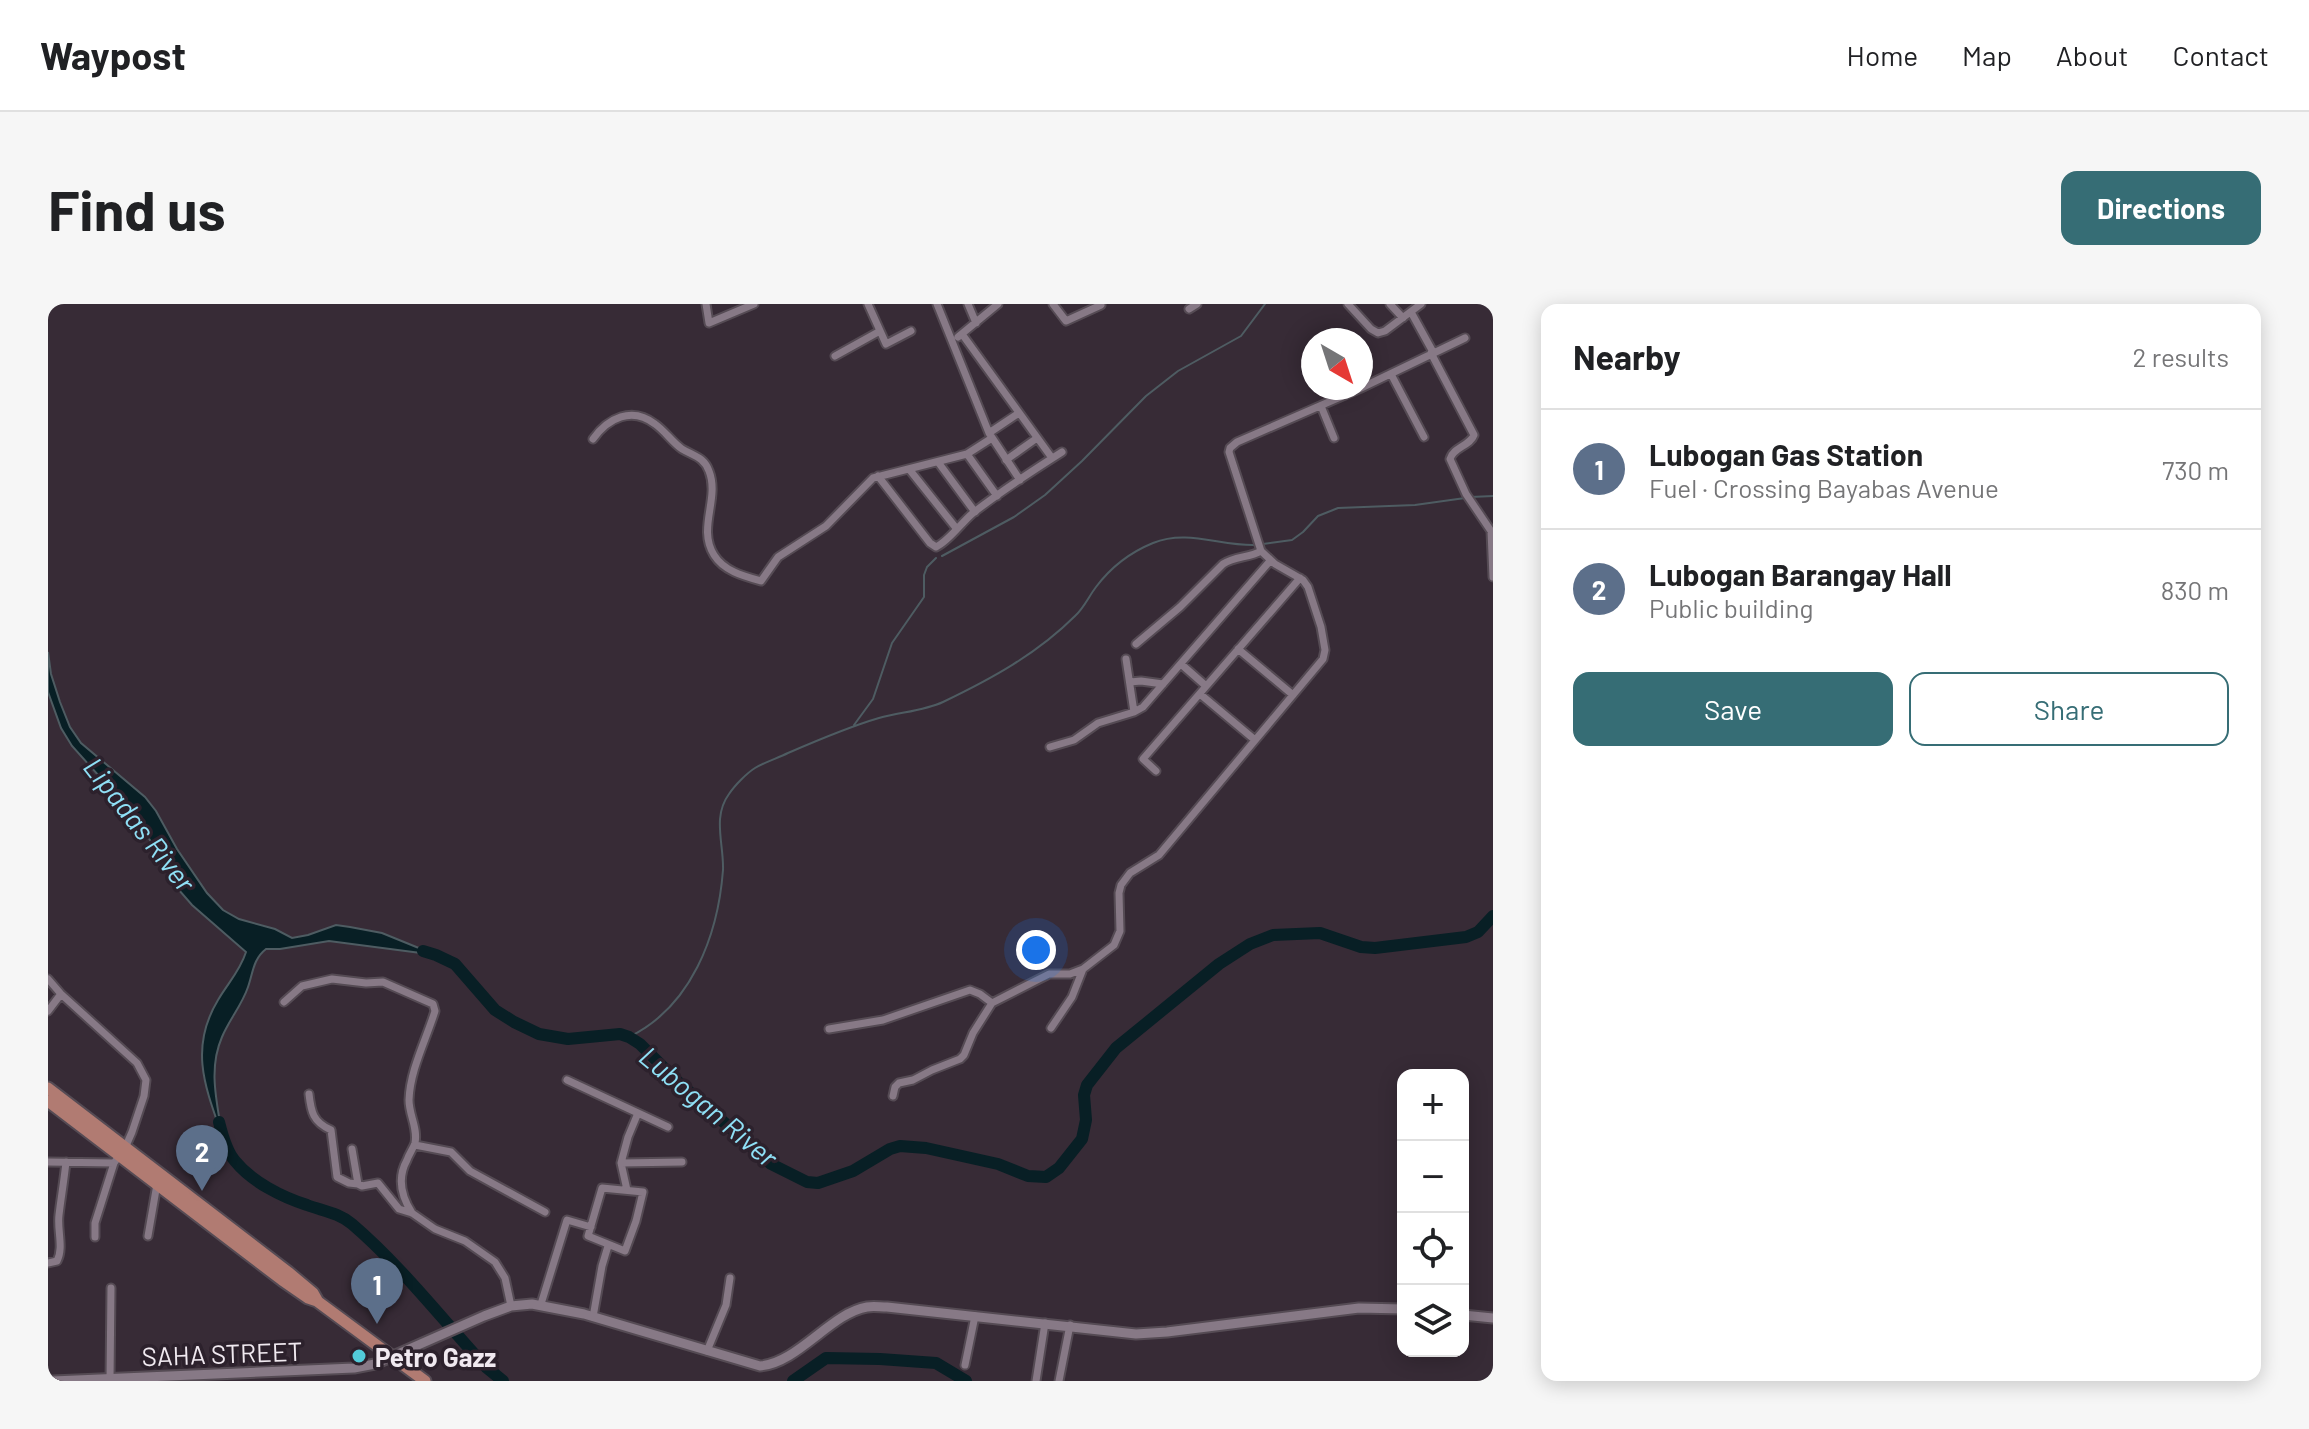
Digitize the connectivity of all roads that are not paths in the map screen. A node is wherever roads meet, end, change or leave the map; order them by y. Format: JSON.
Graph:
{"nodes":[{"id":1,"x":706,"y":304,"type":"edge"},
{"id":2,"x":754,"y":304,"type":"edge"},
{"id":3,"x":868,"y":304,"type":"edge"},
{"id":4,"x":937,"y":304,"type":"edge"},
{"id":5,"x":968,"y":304,"type":"edge"},
{"id":6,"x":998,"y":304,"type":"edge"},
{"id":7,"x":1053,"y":304,"type":"edge"},
{"id":8,"x":1197,"y":304,"type":"edge"},
{"id":9,"x":1348,"y":304,"type":"edge"},
{"id":10,"x":1390,"y":304,"type":"edge"},
{"id":11,"x":1421,"y":304,"type":"edge"},
{"id":12,"x":1101,"y":305,"type":"edge"},
{"id":13,"x":1189,"y":309,"type":"dead end"},
{"id":14,"x":1411,"y":312,"type":"junction"},
{"id":15,"x":1403,"y":318,"type":"junction"},
{"id":16,"x":976,"y":323,"type":"junction"},
{"id":17,"x":880,"y":331,"type":"junction"},
{"id":18,"x":911,"y":331,"type":"dead end"},
{"id":19,"x":962,"y":334,"type":"junction"},
{"id":20,"x":1465,"y":338,"type":"dead end"},
{"id":21,"x":953,"y":341,"type":"junction"},
{"id":22,"x":1432,"y":353,"type":"junction"},
{"id":23,"x":835,"y":356,"type":"dead end"},
{"id":24,"x":1391,"y":374,"type":"junction"},
{"id":25,"x":1373,"y":382,"type":"edge"},
{"id":26,"x":1334,"y":400,"type":"edge"},
{"id":27,"x":1321,"y":406,"type":"junction"},
{"id":28,"x":1019,"y":413,"type":"junction"},
{"id":29,"x":990,"y":436,"type":"junction"},
{"id":30,"x":1424,"y":437,"type":"dead end"},
{"id":31,"x":1037,"y":438,"type":"junction"},
{"id":32,"x":1334,"y":438,"type":"dead end"},
{"id":33,"x":593,"y":439,"type":"dead end"},
{"id":34,"x":1062,"y":452,"type":"dead end"},
{"id":35,"x":967,"y":454,"type":"junction"},
{"id":36,"x":1052,"y":458,"type":"junction"},
{"id":37,"x":1006,"y":460,"type":"junction"},
{"id":38,"x":938,"y":462,"type":"junction"},
{"id":39,"x":909,"y":469,"type":"junction"},
{"id":40,"x":878,"y":476,"type":"junction"},
{"id":41,"x":1020,"y":480,"type":"junction"},
{"id":42,"x":997,"y":496,"type":"junction"},
{"id":43,"x":975,"y":512,"type":"junction"},
{"id":44,"x":956,"y":528,"type":"junction"},
{"id":45,"x":1261,"y":551,"type":"junction"},
{"id":46,"x":1270,"y":561,"type":"junction"},
{"id":47,"x":1493,"y":577,"type":"edge"},
{"id":48,"x":1300,"y":578,"type":"junction"},
{"id":49,"x":1136,"y":644,"type":"dead end"},
{"id":50,"x":1238,"y":649,"type":"junction"},
{"id":51,"x":1126,"y":659,"type":"dead end"},
{"id":52,"x":1181,"y":664,"type":"junction"},
{"id":53,"x":1130,"y":682,"type":"junction"},
{"id":54,"x":1163,"y":684,"type":"junction"},
{"id":55,"x":1206,"y":686,"type":"junction"},
{"id":56,"x":1200,"y":694,"type":"junction"},
{"id":57,"x":1293,"y":695,"type":"junction"},
{"id":58,"x":1134,"y":712,"type":"junction"},
{"id":59,"x":1255,"y":740,"type":"junction"},
{"id":60,"x":1050,"y":747,"type":"dead end"},
{"id":61,"x":1156,"y":771,"type":"dead end"},
{"id":62,"x":1083,"y":969,"type":"junction"},
{"id":63,"x":48,"y":979,"type":"edge"},
{"id":64,"x":61,"y":994,"type":"junction"},
{"id":65,"x":284,"y":1002,"type":"dead end"},
{"id":66,"x":992,"y":1003,"type":"junction"},
{"id":67,"x":48,"y":1011,"type":"edge"},
{"id":68,"x":1051,"y":1028,"type":"dead end"},
{"id":69,"x":829,"y":1029,"type":"dead end"},
{"id":70,"x":567,"y":1080,"type":"dead end"},
{"id":71,"x":48,"y":1088,"type":"edge"},
{"id":72,"x":309,"y":1094,"type":"dead end"},
{"id":73,"x":893,"y":1096,"type":"dead end"},
{"id":74,"x":48,"y":1101,"type":"edge"},
{"id":75,"x":638,"y":1113,"type":"junction"},
{"id":76,"x":668,"y":1127,"type":"dead end"},
{"id":77,"x":415,"y":1145,"type":"junction"},
{"id":78,"x":352,"y":1149,"type":"dead end"},
{"id":79,"x":119,"y":1155,"type":"junction"},
{"id":80,"x":48,"y":1162,"type":"edge"},
{"id":81,"x":66,"y":1162,"type":"junction"},
{"id":82,"x":682,"y":1162,"type":"dead end"},
{"id":83,"x":621,"y":1163,"type":"junction"},
{"id":84,"x":157,"y":1184,"type":"junction"},
{"id":85,"x":358,"y":1184,"type":"junction"},
{"id":86,"x":627,"y":1190,"type":"junction"},
{"id":87,"x":545,"y":1212,"type":"dead end"},
{"id":88,"x":412,"y":1213,"type":"junction"},
{"id":89,"x":591,"y":1227,"type":"junction"},
{"id":90,"x":148,"y":1236,"type":"dead end"},
{"id":91,"x":95,"y":1237,"type":"dead end"},
{"id":92,"x":608,"y":1246,"type":"junction"},
{"id":93,"x":48,"y":1263,"type":"edge"},
{"id":94,"x":730,"y":1278,"type":"dead end"},
{"id":95,"x":111,"y":1288,"type":"dead end"},
{"id":96,"x":317,"y":1301,"type":"junction"},
{"id":97,"x":541,"y":1304,"type":"junction"},
{"id":98,"x":511,"y":1306,"type":"junction"},
{"id":99,"x":1397,"y":1309,"type":"edge"},
{"id":100,"x":975,"y":1316,"type":"junction"},
{"id":101,"x":1469,"y":1316,"type":"edge"},
{"id":102,"x":593,"y":1317,"type":"junction"},
{"id":103,"x":1493,"y":1318,"type":"edge"},
{"id":104,"x":1045,"y":1323,"type":"junction"},
{"id":105,"x":1070,"y":1325,"type":"junction"},
{"id":106,"x":707,"y":1351,"type":"junction"},
{"id":107,"x":392,"y":1356,"type":"junction"},
{"id":108,"x":965,"y":1365,"type":"dead end"},
{"id":109,"x":340,"y":1370,"type":"junction"},
{"id":110,"x":110,"y":1379,"type":"junction"},
{"id":111,"x":127,"y":1380,"type":"edge"},
{"id":112,"x":53,"y":1381,"type":"edge"},
{"id":113,"x":341,"y":1381,"type":"edge"},
{"id":114,"x":425,"y":1381,"type":"edge"},
{"id":115,"x":1036,"y":1381,"type":"edge"},
{"id":116,"x":1059,"y":1381,"type":"edge"}],
"edges":[{"from":1,"to":2,"type":"street"},
{"from":3,"to":17,"type":"street"},
{"from":4,"to":21,"type":"street"},
{"from":5,"to":16,"type":"street"},
{"from":6,"to":16,"type":"street"},
{"from":7,"to":12,"type":"street"},
{"from":8,"to":13,"type":"street"},
{"from":9,"to":15,"type":"street"},
{"from":10,"to":15,"type":"street"},
{"from":11,"to":14,"type":"street"},
{"from":14,"to":15,"type":"street"},
{"from":14,"to":22,"type":"street"},
{"from":16,"to":19,"type":"street"},
{"from":17,"to":18,"type":"street"},
{"from":17,"to":23,"type":"street"},
{"from":19,"to":21,"type":"street"},
{"from":19,"to":28,"type":"street"},
{"from":20,"to":22,"type":"street"},
{"from":21,"to":29,"type":"street"},
{"from":22,"to":24,"type":"street"},
{"from":22,"to":47,"type":"street"},
{"from":24,"to":25,"type":"street"},
{"from":24,"to":30,"type":"street"},
{"from":26,"to":27,"type":"street"},
{"from":27,"to":32,"type":"street"},
{"from":27,"to":45,"type":"street"},
{"from":28,"to":29,"type":"street"},
{"from":28,"to":31,"type":"street"},
{"from":29,"to":35,"type":"street"},
{"from":29,"to":37,"type":"street"},
{"from":31,"to":36,"type":"street"},
{"from":31,"to":37,"type":"street"},
{"from":33,"to":40,"type":"street"},
{"from":34,"to":36,"type":"street"},
{"from":35,"to":38,"type":"street"},
{"from":35,"to":42,"type":"street"},
{"from":36,"to":41,"type":"street"},
{"from":37,"to":41,"type":"street"},
{"from":38,"to":39,"type":"street"},
{"from":38,"to":43,"type":"street"},
{"from":39,"to":40,"type":"street"},
{"from":39,"to":44,"type":"street"},
{"from":40,"to":44,"type":"street"},
{"from":41,"to":42,"type":"street"},
{"from":42,"to":43,"type":"street"},
{"from":43,"to":44,"type":"street"},
{"from":45,"to":46,"type":"street"},
{"from":45,"to":49,"type":"street"},
{"from":46,"to":48,"type":"street"},
{"from":46,"to":52,"type":"street"},
{"from":48,"to":50,"type":"street"},
{"from":48,"to":57,"type":"street"},
{"from":50,"to":55,"type":"street"},
{"from":50,"to":57,"type":"street"},
{"from":51,"to":53,"type":"street"},
{"from":52,"to":54,"type":"street"},
{"from":52,"to":55,"type":"street"},
{"from":53,"to":54,"type":"street"},
{"from":53,"to":58,"type":"street"},
{"from":54,"to":58,"type":"street"},
{"from":55,"to":56,"type":"street"},
{"from":56,"to":59,"type":"street"},
{"from":56,"to":61,"type":"street"},
{"from":57,"to":59,"type":"street"},
{"from":58,"to":60,"type":"street"},
{"from":59,"to":62,"type":"street"},
{"from":62,"to":66,"type":"street"},
{"from":62,"to":68,"type":"street"},
{"from":63,"to":64,"type":"street"},
{"from":64,"to":67,"type":"street"},
{"from":64,"to":79,"type":"street"},
{"from":65,"to":77,"type":"street"},
{"from":66,"to":69,"type":"street"},
{"from":66,"to":73,"type":"street"},
{"from":70,"to":75,"type":"street"},
{"from":71,"to":79,"type":"main road"},
{"from":72,"to":85,"type":"street"},
{"from":74,"to":79,"type":"main road"},
{"from":75,"to":76,"type":"street"},
{"from":75,"to":83,"type":"street"},
{"from":77,"to":87,"type":"street"},
{"from":77,"to":88,"type":"street"},
{"from":78,"to":85,"type":"street"},
{"from":79,"to":81,"type":"street"},
{"from":79,"to":84,"type":"main road"},
{"from":79,"to":91,"type":"street"},
{"from":79,"to":96,"type":"main road"},
{"from":80,"to":81,"type":"street"},
{"from":81,"to":93,"type":"street"},
{"from":82,"to":83,"type":"street"},
{"from":83,"to":86,"type":"street"},
{"from":84,"to":90,"type":"street"},
{"from":84,"to":96,"type":"main road"},
{"from":85,"to":88,"type":"street"},
{"from":86,"to":89,"type":"street"},
{"from":86,"to":92,"type":"street"},
{"from":88,"to":98,"type":"street"},
{"from":89,"to":92,"type":"street"},
{"from":89,"to":97,"type":"street"},
{"from":92,"to":102,"type":"street"},
{"from":94,"to":106,"type":"street"},
{"from":95,"to":110,"type":"street"},
{"from":96,"to":107,"type":"main road"},
{"from":97,"to":98,"type":"street","name":"SAHA STREET"},
{"from":97,"to":102,"type":"street","name":"SAHA STREET"},
{"from":98,"to":107,"type":"street","name":"SAHA STREET"},
{"from":99,"to":105,"type":"street","name":"SAHA STREET"},
{"from":100,"to":104,"type":"street","name":"SAHA STREET"},
{"from":100,"to":106,"type":"street","name":"SAHA STREET"},
{"from":100,"to":108,"type":"street"},
{"from":101,"to":103,"type":"street"},
{"from":102,"to":106,"type":"street","name":"SAHA STREET"},
{"from":104,"to":105,"type":"street","name":"SAHA STREET"},
{"from":104,"to":115,"type":"street"},
{"from":105,"to":116,"type":"street"},
{"from":107,"to":109,"type":"street","name":"SAHA STREET"},
{"from":107,"to":114,"type":"main road"},
{"from":109,"to":111,"type":"street","name":"SAHA STREET"},
{"from":109,"to":113,"type":"street"},
{"from":110,"to":111,"type":"street","name":"SAHA STREET"},
{"from":110,"to":112,"type":"street","name":"SAHA STREET"}]}
